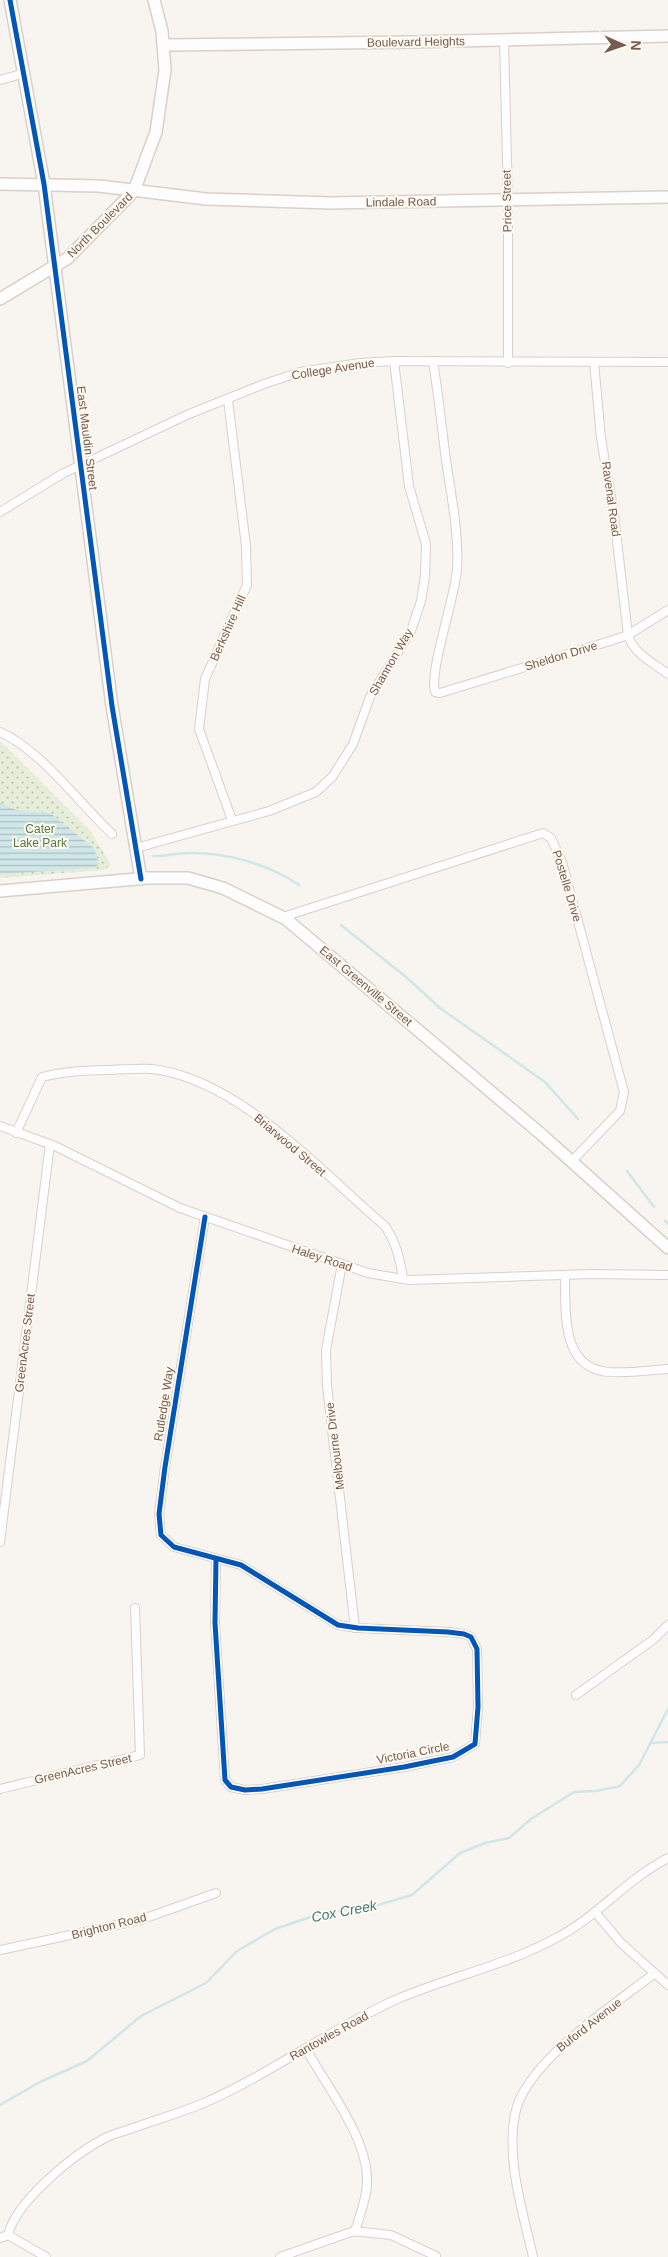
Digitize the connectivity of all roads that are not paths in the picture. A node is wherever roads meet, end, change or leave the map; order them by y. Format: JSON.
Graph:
{"nodes":[{"id":1,"x":10,"y":0,"type":"edge"},
{"id":2,"x":154,"y":0,"type":"edge"},
{"id":3,"x":668,"y":36,"type":"edge"},
{"id":4,"x":504,"y":40,"type":"junction"},
{"id":5,"x":164,"y":45,"type":"junction"},
{"id":6,"x":25,"y":73,"type":"junction"},
{"id":7,"x":0,"y":80,"type":"edge"},
{"id":8,"x":0,"y":184,"type":"edge"},
{"id":9,"x":44,"y":184,"type":"junction"},
{"id":10,"x":134,"y":191,"type":"junction"},
{"id":11,"x":668,"y":197,"type":"edge"},
{"id":12,"x":508,"y":200,"type":"junction"},
{"id":13,"x":56,"y":265,"type":"junction"},
{"id":14,"x":0,"y":299,"type":"edge"},
{"id":15,"x":394,"y":361,"type":"junction"},
{"id":16,"x":433,"y":362,"type":"junction"},
{"id":17,"x":594,"y":362,"type":"junction"},
{"id":18,"x":668,"y":362,"type":"edge"},
{"id":19,"x":508,"y":363,"type":"junction"},
{"id":20,"x":228,"y":400,"type":"junction"},
{"id":21,"x":81,"y":465,"type":"junction"},
{"id":22,"x":0,"y":512,"type":"edge"},
{"id":23,"x":668,"y":610,"type":"edge"},
{"id":24,"x":628,"y":635,"type":"junction"},
{"id":25,"x":668,"y":674,"type":"edge"},
{"id":26,"x":0,"y":732,"type":"edge"},
{"id":27,"x":232,"y":820,"type":"junction"},
{"id":28,"x":112,"y":834,"type":"dead end"},
{"id":29,"x":136,"y":848,"type":"junction"},
{"id":30,"x":141,"y":879,"type":"junction"},
{"id":31,"x":0,"y":891,"type":"edge"},
{"id":32,"x":283,"y":917,"type":"junction"},
{"id":33,"x":0,"y":1126,"type":"edge"},
{"id":34,"x":16,"y":1133,"type":"junction"},
{"id":35,"x":50,"y":1144,"type":"junction"},
{"id":36,"x":572,"y":1161,"type":"junction"},
{"id":37,"x":205,"y":1217,"type":"junction"},
{"id":38,"x":668,"y":1248,"type":"edge"},
{"id":39,"x":342,"y":1264,"type":"junction"},
{"id":40,"x":565,"y":1275,"type":"junction"},
{"id":41,"x":668,"y":1275,"type":"edge"},
{"id":42,"x":402,"y":1279,"type":"junction"},
{"id":43,"x":668,"y":1369,"type":"edge"},
{"id":44,"x":0,"y":1542,"type":"edge"},
{"id":45,"x":216,"y":1558,"type":"junction"},
{"id":46,"x":135,"y":1608,"type":"dead end"},
{"id":47,"x":668,"y":1625,"type":"edge"},
{"id":48,"x":355,"y":1628,"type":"junction"},
{"id":49,"x":576,"y":1695,"type":"dead end"},
{"id":50,"x":0,"y":1788,"type":"edge"},
{"id":51,"x":668,"y":1858,"type":"edge"},
{"id":52,"x":216,"y":1893,"type":"dead end"},
{"id":53,"x":595,"y":1912,"type":"junction"},
{"id":54,"x":0,"y":1950,"type":"edge"},
{"id":55,"x":655,"y":1973,"type":"junction"},
{"id":56,"x":668,"y":1985,"type":"edge"},
{"id":57,"x":306,"y":2049,"type":"junction"},
{"id":58,"x":355,"y":2232,"type":"junction"},
{"id":59,"x":4,"y":2236,"type":"edge"},
{"id":60,"x":436,"y":2256,"type":"edge"},
{"id":61,"x":46,"y":2257,"type":"edge"},
{"id":62,"x":280,"y":2257,"type":"edge"},
{"id":63,"x":533,"y":2257,"type":"edge"}],
"edges":[{"from":1,"to":6,"type":"street","name":"East Mauldin Street"},
{"from":2,"to":5,"type":"street","name":"North Boulevard"},
{"from":3,"to":4,"type":"street","name":"Boulevard Heights"},
{"from":4,"to":5,"type":"street","name":"Boulevard Heights"},
{"from":4,"to":12,"type":"street","name":"Price Street"},
{"from":5,"to":10,"type":"street","name":"North Boulevard"},
{"from":6,"to":7,"type":"street"},
{"from":6,"to":9,"type":"street","name":"East Mauldin Street"},
{"from":8,"to":9,"type":"street","name":"Lindale Road"},
{"from":9,"to":10,"type":"street","name":"Lindale Road"},
{"from":9,"to":13,"type":"street","name":"East Mauldin Street"},
{"from":10,"to":12,"type":"street","name":"Lindale Road"},
{"from":10,"to":13,"type":"street","name":"North Boulevard"},
{"from":11,"to":12,"type":"street","name":"Lindale Road"},
{"from":12,"to":19,"type":"street","name":"Price Street"},
{"from":13,"to":14,"type":"street","name":"North Boulevard"},
{"from":13,"to":21,"type":"street","name":"East Mauldin Street"},
{"from":15,"to":16,"type":"street","name":"College Avenue"},
{"from":15,"to":20,"type":"street","name":"College Avenue"},
{"from":15,"to":27,"type":"street","name":"Shannon Way"},
{"from":16,"to":19,"type":"street","name":"College Avenue"},
{"from":16,"to":24,"type":"street","name":"Sheldon Drive"},
{"from":17,"to":18,"type":"street","name":"College Avenue"},
{"from":17,"to":19,"type":"street","name":"College Avenue"},
{"from":17,"to":24,"type":"street","name":"Ravenal Road"},
{"from":20,"to":21,"type":"street","name":"College Avenue"},
{"from":20,"to":27,"type":"street","name":"Berkshire Hill"},
{"from":21,"to":22,"type":"street","name":"College Avenue"},
{"from":21,"to":29,"type":"street","name":"East Mauldin Street"},
{"from":23,"to":24,"type":"street","name":"Sheldon Drive"},
{"from":24,"to":25,"type":"street"},
{"from":26,"to":28,"type":"street"},
{"from":27,"to":29,"type":"street","name":"Shannon Way"},
{"from":29,"to":30,"type":"street","name":"East Mauldin Street"},
{"from":30,"to":31,"type":"street","name":"East Greenville Street"},
{"from":30,"to":32,"type":"street","name":"East Greenville Street"},
{"from":32,"to":36,"type":"street","name":"East Greenville Street"},
{"from":32,"to":36,"type":"street","name":"Postelle Drive"},
{"from":33,"to":34,"type":"street","name":"Haley Road"},
{"from":34,"to":35,"type":"street","name":"Haley Road"},
{"from":34,"to":42,"type":"street","name":"Briarwood Street"},
{"from":35,"to":37,"type":"street","name":"Haley Road"},
{"from":35,"to":44,"type":"street","name":"GreenAcres Street"},
{"from":36,"to":38,"type":"street","name":"East Greenville Street"},
{"from":37,"to":39,"type":"street","name":"Haley Road"},
{"from":37,"to":45,"type":"street","name":"Rutledge Way"},
{"from":39,"to":42,"type":"street","name":"Haley Road"},
{"from":39,"to":48,"type":"street","name":"Melbourne Drive"},
{"from":40,"to":41,"type":"street","name":"Haley Road"},
{"from":40,"to":42,"type":"street","name":"Haley Road"},
{"from":40,"to":43,"type":"street"},
{"from":45,"to":48,"type":"street","name":"Victoria Circle"},
{"from":45,"to":48,"type":"street","name":"Victoria Circle"},
{"from":46,"to":50,"type":"street","name":"GreenAcres Street"},
{"from":47,"to":49,"type":"street"},
{"from":51,"to":53,"type":"street","name":"Rantowles Road"},
{"from":52,"to":54,"type":"street","name":"Brighton Road"},
{"from":53,"to":55,"type":"street"},
{"from":53,"to":57,"type":"street","name":"Rantowles Road"},
{"from":55,"to":56,"type":"street"},
{"from":55,"to":63,"type":"street","name":"Buford Avenue"},
{"from":57,"to":58,"type":"street"},
{"from":57,"to":59,"type":"street","name":"Rantowles Road"},
{"from":58,"to":60,"type":"street"},
{"from":58,"to":62,"type":"street"},
{"from":59,"to":61,"type":"street"}]}
